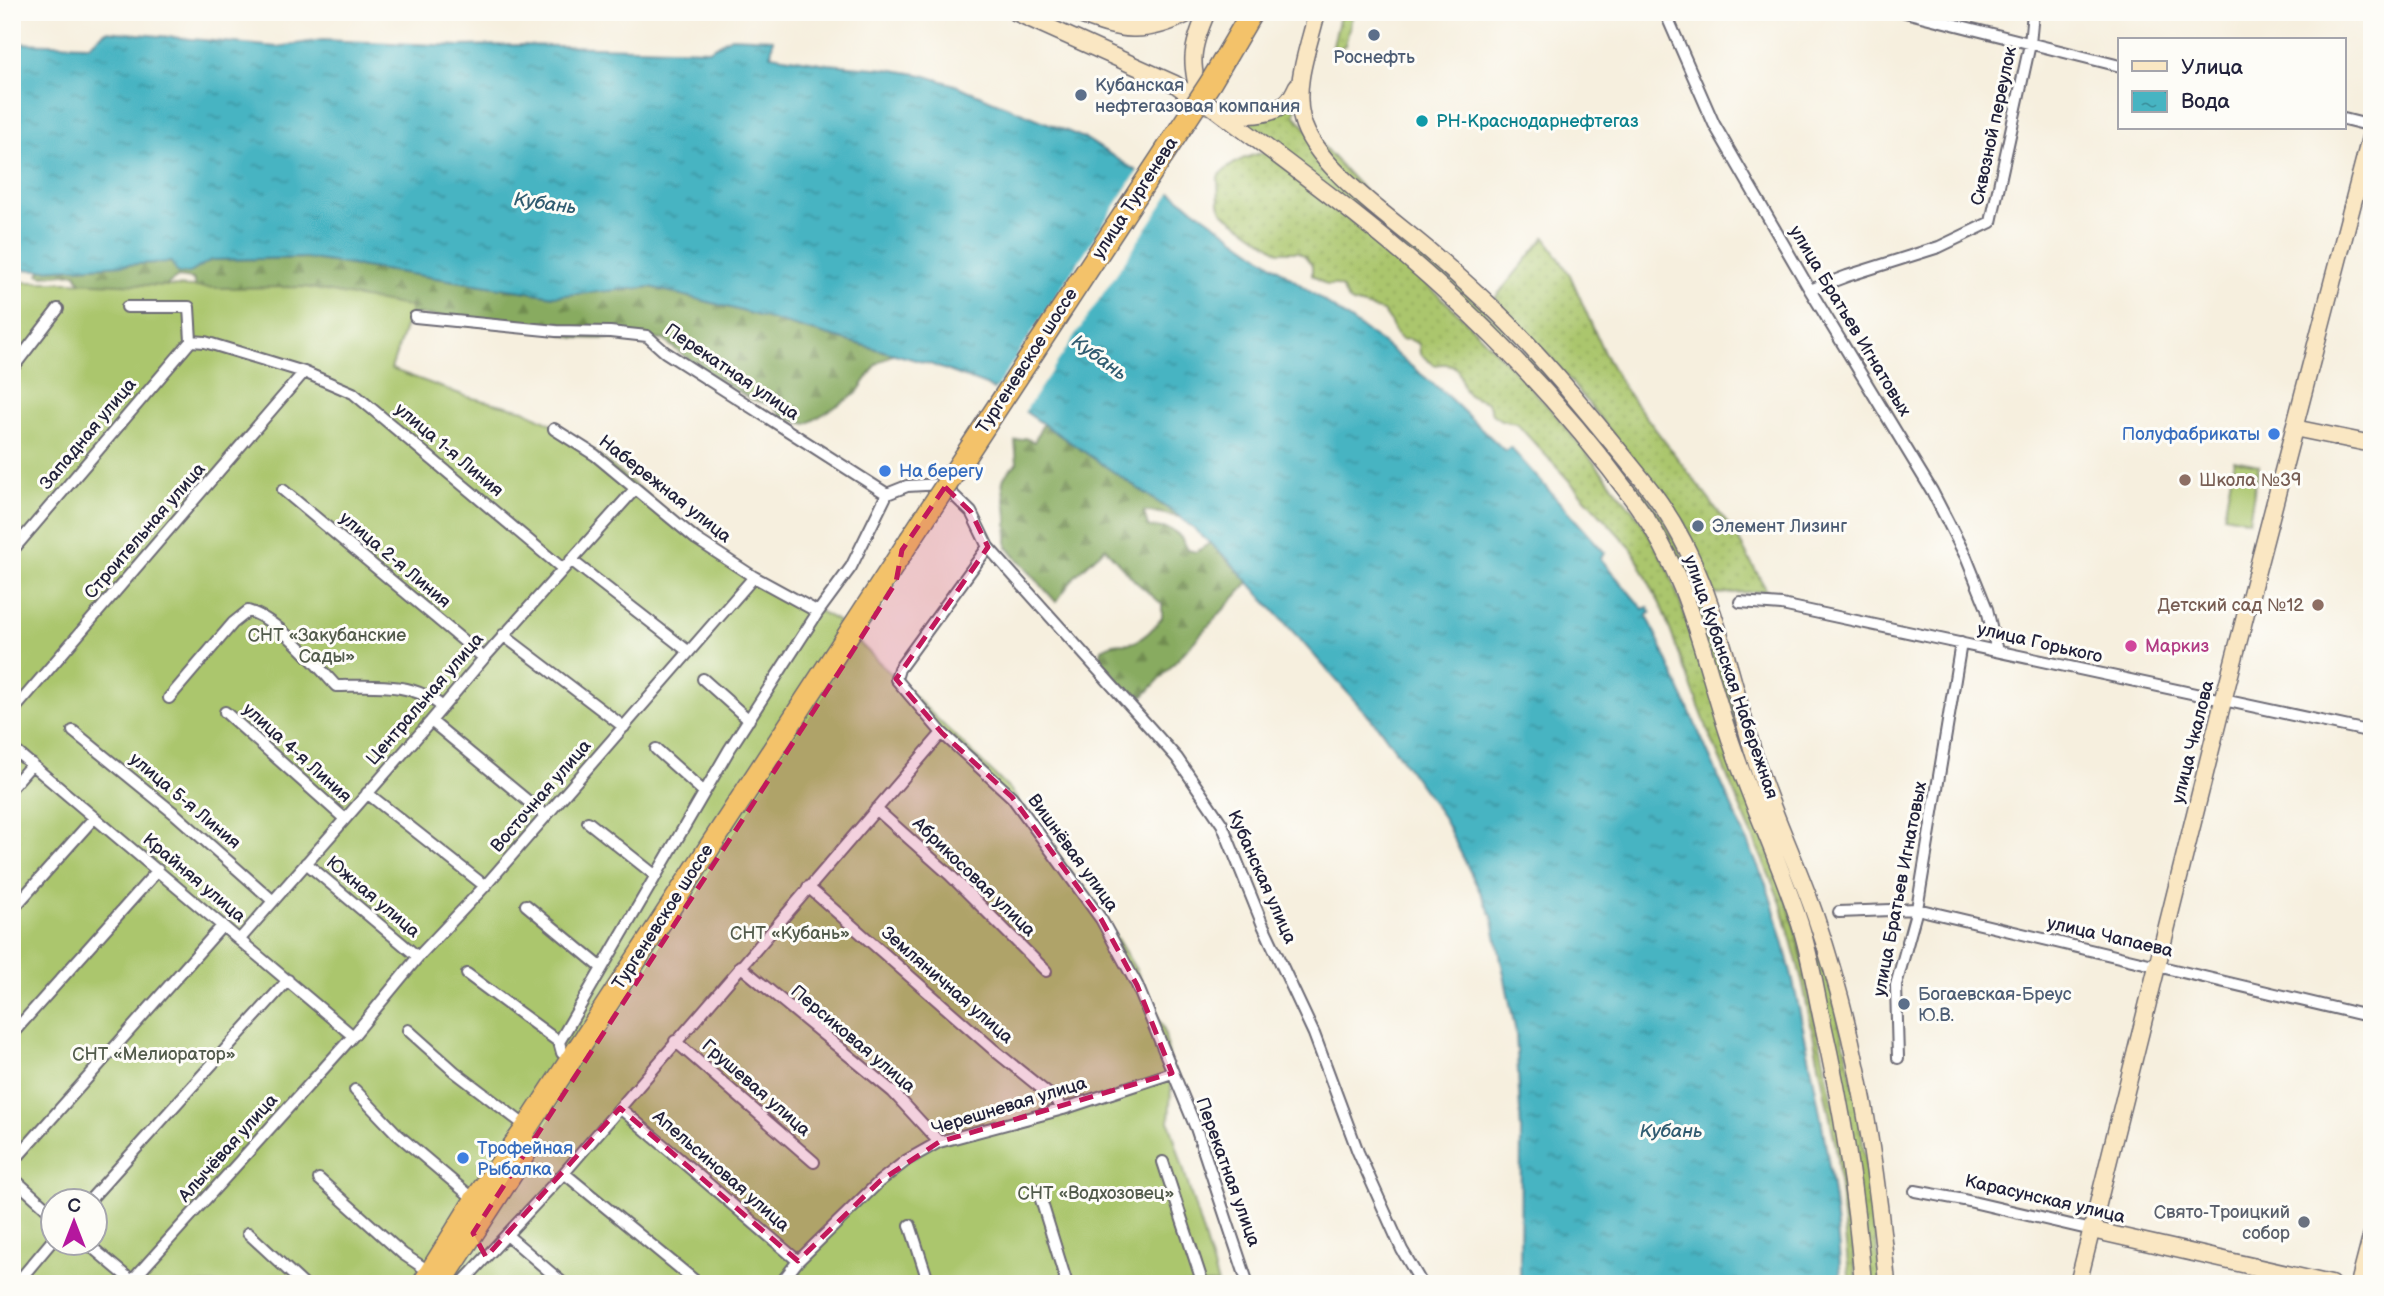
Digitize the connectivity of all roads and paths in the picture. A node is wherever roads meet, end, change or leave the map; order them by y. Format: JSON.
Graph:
{"nodes":[{"id":1,"x":1015,"y":12,"type":"edge"},
{"id":2,"x":1074,"y":12,"type":"edge"},
{"id":3,"x":1191,"y":12,"type":"edge"},
{"id":4,"x":1208,"y":12,"type":"edge"},
{"id":5,"x":1252,"y":12,"type":"edge"},
{"id":6,"x":1317,"y":12,"type":"edge"},
{"id":7,"x":1665,"y":12,"type":"edge"},
{"id":8,"x":1905,"y":12,"type":"edge"},
{"id":9,"x":2033,"y":12,"type":"edge"},
{"id":10,"x":2030,"y":44,"type":"junction"},
{"id":11,"x":2118,"y":66,"type":"edge"},
{"id":12,"x":1297,"y":86,"type":"junction"},
{"id":13,"x":1207,"y":105,"type":"junction"},
{"id":14,"x":2346,"y":120,"type":"edge"},
{"id":15,"x":2372,"y":128,"type":"edge"},
{"id":16,"x":1083,"y":276,"type":"joint"},
{"id":17,"x":1811,"y":290,"type":"junction"},
{"id":18,"x":127,"y":307,"type":"dead end"},
{"id":19,"x":58,"y":309,"type":"dead end"},
{"id":20,"x":415,"y":317,"type":"dead end"},
{"id":21,"x":191,"y":341,"type":"junction"},
{"id":22,"x":12,"y":369,"type":"edge"},
{"id":23,"x":304,"y":372,"type":"junction"},
{"id":24,"x":2294,"y":428,"type":"junction"},
{"id":25,"x":554,"y":429,"type":"dead end"},
{"id":26,"x":2372,"y":444,"type":"edge"},
{"id":27,"x":283,"y":490,"type":"dead end"},
{"id":28,"x":632,"y":492,"type":"junction"},
{"id":29,"x":887,"y":494,"type":"junction"},
{"id":30,"x":988,"y":547,"type":"junction"},
{"id":31,"x":12,"y":551,"type":"edge"},
{"id":32,"x":567,"y":564,"type":"junction"},
{"id":33,"x":754,"y":577,"type":"junction"},
{"id":34,"x":1740,"y":602,"type":"dead end"},
{"id":35,"x":818,"y":612,"type":"junction"},
{"id":36,"x":503,"y":635,"type":"junction"},
{"id":37,"x":1961,"y":643,"type":"junction"},
{"id":38,"x":1997,"y":651,"type":"junction"},
{"id":39,"x":689,"y":652,"type":"junction"},
{"id":40,"x":484,"y":657,"type":"junction"},
{"id":41,"x":703,"y":679,"type":"dead end"},
{"id":42,"x":169,"y":698,"type":"dead end"},
{"id":43,"x":2223,"y":701,"type":"junction"},
{"id":44,"x":442,"y":707,"type":"junction"},
{"id":45,"x":12,"y":712,"type":"edge"},
{"id":46,"x":225,"y":712,"type":"dead end"},
{"id":47,"x":749,"y":720,"type":"junction"},
{"id":48,"x":431,"y":721,"type":"junction"},
{"id":49,"x":624,"y":727,"type":"junction"},
{"id":50,"x":73,"y":730,"type":"dead end"},
{"id":51,"x":2372,"y":732,"type":"edge"},
{"id":52,"x":942,"y":733,"type":"junction"},
{"id":53,"x":12,"y":748,"type":"edge"},
{"id":54,"x":656,"y":749,"type":"dead end"},
{"id":55,"x":32,"y":764,"type":"junction"},
{"id":56,"x":12,"y":787,"type":"edge"},
{"id":57,"x":704,"y":792,"type":"junction"},
{"id":58,"x":367,"y":793,"type":"junction"},
{"id":59,"x":876,"y":808,"type":"junction"},
{"id":60,"x":546,"y":816,"type":"junction"},
{"id":61,"x":94,"y":818,"type":"junction"},
{"id":62,"x":345,"y":819,"type":"junction"},
{"id":63,"x":588,"y":822,"type":"dead end"},
{"id":64,"x":306,"y":863,"type":"junction"},
{"id":65,"x":158,"y":870,"type":"junction"},
{"id":66,"x":656,"y":876,"type":"junction"},
{"id":67,"x":485,"y":886,"type":"junction"},
{"id":68,"x":808,"y":887,"type":"junction"},
{"id":69,"x":272,"y":900,"type":"junction"},
{"id":70,"x":526,"y":905,"type":"dead end"},
{"id":71,"x":12,"y":909,"type":"edge"},
{"id":72,"x":1917,"y":909,"type":"junction"},
{"id":73,"x":1839,"y":912,"type":"dead end"},
{"id":74,"x":223,"y":925,"type":"junction"},
{"id":75,"x":240,"y":939,"type":"junction"},
{"id":76,"x":418,"y":957,"type":"junction"},
{"id":77,"x":740,"y":966,"type":"junction"},
{"id":78,"x":2157,"y":966,"type":"junction"},
{"id":79,"x":602,"y":968,"type":"junction"},
{"id":80,"x":1046,"y":971,"type":"dead end"},
{"id":81,"x":467,"y":974,"type":"dead end"},
{"id":82,"x":288,"y":980,"type":"junction"},
{"id":83,"x":2372,"y":1017,"type":"edge"},
{"id":84,"x":408,"y":1030,"type":"dead end"},
{"id":85,"x":12,"y":1034,"type":"edge"},
{"id":86,"x":353,"y":1036,"type":"junction"},
{"id":87,"x":675,"y":1041,"type":"junction"},
{"id":88,"x":1898,"y":1058,"type":"dead end"},
{"id":89,"x":564,"y":1065,"type":"junction"},
{"id":90,"x":1171,"y":1071,"type":"junction"},
{"id":91,"x":355,"y":1090,"type":"dead end"},
{"id":92,"x":620,"y":1108,"type":"junction"},
{"id":93,"x":1063,"y":1109,"type":"junction"},
{"id":94,"x":527,"y":1127,"type":"junction"},
{"id":95,"x":939,"y":1142,"type":"junction"},
{"id":96,"x":814,"y":1161,"type":"dead end"},
{"id":97,"x":1163,"y":1161,"type":"dead end"},
{"id":98,"x":12,"y":1163,"type":"edge"},
{"id":99,"x":564,"y":1173,"type":"junction"},
{"id":100,"x":12,"y":1177,"type":"edge"},
{"id":101,"x":319,"y":1179,"type":"dead end"},
{"id":102,"x":101,"y":1188,"type":"edge"},
{"id":103,"x":1038,"y":1190,"type":"dead end"},
{"id":104,"x":1915,"y":1191,"type":"dead end"},
{"id":105,"x":38,"y":1200,"type":"edge"},
{"id":106,"x":475,"y":1200,"type":"junction"},
{"id":107,"x":910,"y":1225,"type":"dead end"},
{"id":108,"x":2092,"y":1230,"type":"junction"},
{"id":109,"x":248,"y":1233,"type":"dead end"},
{"id":110,"x":473,"y":1233,"type":"junction"},
{"id":111,"x":2372,"y":1234,"type":"edge"},
{"id":112,"x":508,"y":1235,"type":"junction"},
{"id":113,"x":38,"y":1258,"type":"edge"},
{"id":114,"x":103,"y":1258,"type":"edge"},
{"id":115,"x":486,"y":1258,"type":"junction"},
{"id":116,"x":799,"y":1261,"type":"junction"},
{"id":117,"x":439,"y":1281,"type":"edge"},
{"id":118,"x":130,"y":1282,"type":"edge"},
{"id":119,"x":16,"y":1284,"type":"edge"},
{"id":120,"x":303,"y":1284,"type":"edge"},
{"id":121,"x":564,"y":1284,"type":"edge"},
{"id":122,"x":699,"y":1284,"type":"edge"},
{"id":123,"x":780,"y":1284,"type":"edge"},
{"id":124,"x":929,"y":1284,"type":"edge"},
{"id":125,"x":1067,"y":1284,"type":"edge"},
{"id":126,"x":1203,"y":1284,"type":"edge"},
{"id":127,"x":1248,"y":1284,"type":"edge"},
{"id":128,"x":1422,"y":1284,"type":"edge"},
{"id":129,"x":1863,"y":1284,"type":"edge"},
{"id":130,"x":1887,"y":1284,"type":"edge"},
{"id":131,"x":2078,"y":1284,"type":"edge"},
{"id":132,"x":2331,"y":1284,"type":"edge"},
{"id":133,"x":2359,"y":1284,"type":"edge"}],
"edges":[{"from":1,"to":13,"type":"main road","name":"улица Кубанская Набережная"},
{"from":2,"to":3,"type":"main road"},
{"from":4,"to":13,"type":"main road"},
{"from":5,"to":16,"type":"highway","name":"улица Тургенева","bridge":true},
{"from":6,"to":12,"type":"main road","name":"улица Кубанская Набережная"},
{"from":7,"to":17,"type":"street","name":"улица Братьев Игнатовых"},
{"from":8,"to":10,"type":"street"},
{"from":9,"to":10,"type":"street","name":"Сквозной переулок"},
{"from":10,"to":11,"type":"street"},
{"from":10,"to":17,"type":"street","name":"Сквозной переулок"},
{"from":12,"to":13,"type":"main road"},
{"from":12,"to":130,"type":"main road","name":"улица Кубанская Набережная"},
{"from":13,"to":129,"type":"main road","name":"улица Кубанская Набережная"},
{"from":14,"to":15,"type":"street"},
{"from":15,"to":24,"type":"main road","name":"улица Чкалова"},
{"from":16,"to":89,"type":"highway","name":"Тургеневское шоссе","bridge":true},
{"from":17,"to":38,"type":"street","name":"улица Братьев Игнатовых"},
{"from":18,"to":21,"type":"street"},
{"from":19,"to":22,"type":"street"},
{"from":20,"to":29,"type":"street","name":"Перекатная улица"},
{"from":21,"to":23,"type":"street","name":"улица 1-я Линия"},
{"from":21,"to":31,"type":"street","name":"Западная улица"},
{"from":23,"to":32,"type":"street","name":"улица 1-я Линия"},
{"from":23,"to":45,"type":"street","name":"Строительная улица"},
{"from":24,"to":26,"type":"main road"},
{"from":24,"to":43,"type":"main road","name":"улица Чкалова"},
{"from":25,"to":28,"type":"street","name":"Набережная улица"},
{"from":27,"to":40,"type":"street","name":"улица 2-я Линия"},
{"from":28,"to":32,"type":"street","name":"Центральная улица"},
{"from":28,"to":33,"type":"street","name":"Набережная улица"},
{"from":29,"to":30,"type":"street","name":"Кубанская улица"},
{"from":29,"to":35,"type":"street"},
{"from":30,"to":52,"type":"street","name":"Вишнёвая улица"},
{"from":30,"to":128,"type":"street","name":"Кубанская улица"},
{"from":32,"to":36,"type":"street","name":"Центральная улица"},
{"from":32,"to":39,"type":"street","name":"улица 1-я Линия"},
{"from":33,"to":35,"type":"street"},
{"from":33,"to":39,"type":"street","name":"Восточная улица"},
{"from":34,"to":37,"type":"street","name":"улица Горького"},
{"from":35,"to":47,"type":"street"},
{"from":36,"to":40,"type":"street","name":"Центральная улица"},
{"from":36,"to":49,"type":"street"},
{"from":37,"to":38,"type":"street","name":"улица Горького"},
{"from":37,"to":72,"type":"street","name":"улица Братьев Игнатовых"},
{"from":38,"to":43,"type":"street","name":"улица Горького"},
{"from":39,"to":49,"type":"street","name":"Восточная улица"},
{"from":40,"to":44,"type":"street","name":"Центральная улица"},
{"from":41,"to":47,"type":"street"},
{"from":42,"to":44,"type":"street"},
{"from":43,"to":51,"type":"street","name":"улица Горького"},
{"from":43,"to":78,"type":"main road","name":"улица Чкалова"},
{"from":44,"to":48,"type":"street","name":"Центральная улица"},
{"from":46,"to":62,"type":"street","name":"улица 4-я Линия"},
{"from":47,"to":57,"type":"street"},
{"from":48,"to":58,"type":"street","name":"Центральная улица"},
{"from":48,"to":60,"type":"street"},
{"from":49,"to":60,"type":"street","name":"Восточная улица"},
{"from":50,"to":69,"type":"street","name":"улица 5-я Линия"},
{"from":52,"to":59,"type":"street"},
{"from":52,"to":90,"type":"street","name":"Вишнёвая улица"},
{"from":53,"to":55,"type":"street","name":"Крайняя улица"},
{"from":54,"to":57,"type":"street"},
{"from":55,"to":56,"type":"street"},
{"from":55,"to":61,"type":"street","name":"Крайняя улица"},
{"from":57,"to":66,"type":"street"},
{"from":58,"to":62,"type":"street","name":"Центральная улица"},
{"from":58,"to":67,"type":"street"},
{"from":59,"to":68,"type":"street"},
{"from":59,"to":80,"type":"street","name":"Абрикосовая улица"},
{"from":60,"to":67,"type":"street","name":"Восточная улица"},
{"from":61,"to":65,"type":"street","name":"Крайняя улица"},
{"from":61,"to":71,"type":"street"},
{"from":62,"to":64,"type":"street","name":"Центральная улица"},
{"from":63,"to":66,"type":"street"},
{"from":64,"to":69,"type":"street","name":"Центральная улица"},
{"from":64,"to":76,"type":"street","name":"Южная улица"},
{"from":65,"to":74,"type":"street","name":"Крайняя улица"},
{"from":65,"to":85,"type":"street"},
{"from":66,"to":79,"type":"street"},
{"from":67,"to":76,"type":"street","name":"Восточная улица"},
{"from":68,"to":77,"type":"street"},
{"from":68,"to":93,"type":"street","name":"Земляничная улица"},
{"from":69,"to":75,"type":"street","name":"Центральная улица"},
{"from":70,"to":79,"type":"street"},
{"from":72,"to":73,"type":"street","name":"улица Чапаева"},
{"from":72,"to":78,"type":"street","name":"улица Чапаева"},
{"from":72,"to":88,"type":"street","name":"улица Братьев Игнатовых"},
{"from":74,"to":75,"type":"street","name":"Крайняя улица"},
{"from":74,"to":98,"type":"street"},
{"from":75,"to":82,"type":"street","name":"Крайняя улица"},
{"from":76,"to":86,"type":"street","name":"Восточная улица"},
{"from":77,"to":87,"type":"street"},
{"from":77,"to":95,"type":"street","name":"Персиковая улица"},
{"from":78,"to":83,"type":"street","name":"улица Чапаева"},
{"from":78,"to":108,"type":"main road","name":"улица Чкалова"},
{"from":79,"to":89,"type":"street"},
{"from":81,"to":89,"type":"street"},
{"from":82,"to":86,"type":"street","name":"Крайняя улица"},
{"from":82,"to":102,"type":"street"},
{"from":84,"to":94,"type":"street"},
{"from":86,"to":118,"type":"street","name":"Алычёвая улица"},
{"from":87,"to":92,"type":"street"},
{"from":87,"to":96,"type":"street","name":"Грушевая улица"},
{"from":89,"to":94,"type":"highway","name":"Тургеневское шоссе"},
{"from":89,"to":110,"type":"highway","name":"Тургеневское шоссе"},
{"from":90,"to":93,"type":"street","name":"Черешневая улица"},
{"from":90,"to":127,"type":"street","name":"Перекатная улица"},
{"from":91,"to":106,"type":"street"},
{"from":92,"to":99,"type":"street"},
{"from":92,"to":116,"type":"street","name":"Апельсиновая улица"},
{"from":93,"to":95,"type":"street","name":"Черешневая улица"},
{"from":94,"to":106,"type":"highway","name":"Тургеневское шоссе"},
{"from":95,"to":116,"type":"street","name":"Черешневая улица"},
{"from":97,"to":126,"type":"street"},
{"from":99,"to":112,"type":"street"},
{"from":99,"to":122,"type":"street"},
{"from":100,"to":105,"type":"street"},
{"from":101,"to":117,"type":"street"},
{"from":103,"to":125,"type":"street"},
{"from":104,"to":108,"type":"street","name":"Карасунская улица"},
{"from":106,"to":117,"type":"highway","name":"Тургеневское шоссе"},
{"from":107,"to":124,"type":"street"},
{"from":108,"to":131,"type":"main road","name":"улица Чкалова"},
{"from":108,"to":132,"type":"main road","name":"Карасунская улица"},
{"from":109,"to":120,"type":"street"},
{"from":110,"to":115,"type":"street"},
{"from":110,"to":117,"type":"highway","name":"Тургеневское шоссе"},
{"from":111,"to":133,"type":"main road"},
{"from":112,"to":115,"type":"street"},
{"from":112,"to":121,"type":"street"},
{"from":113,"to":119,"type":"street"},
{"from":114,"to":118,"type":"street"},
{"from":115,"to":117,"type":"street"},
{"from":115,"to":117,"type":"street"},
{"from":116,"to":123,"type":"street","name":"Черешневая улица"}]}
